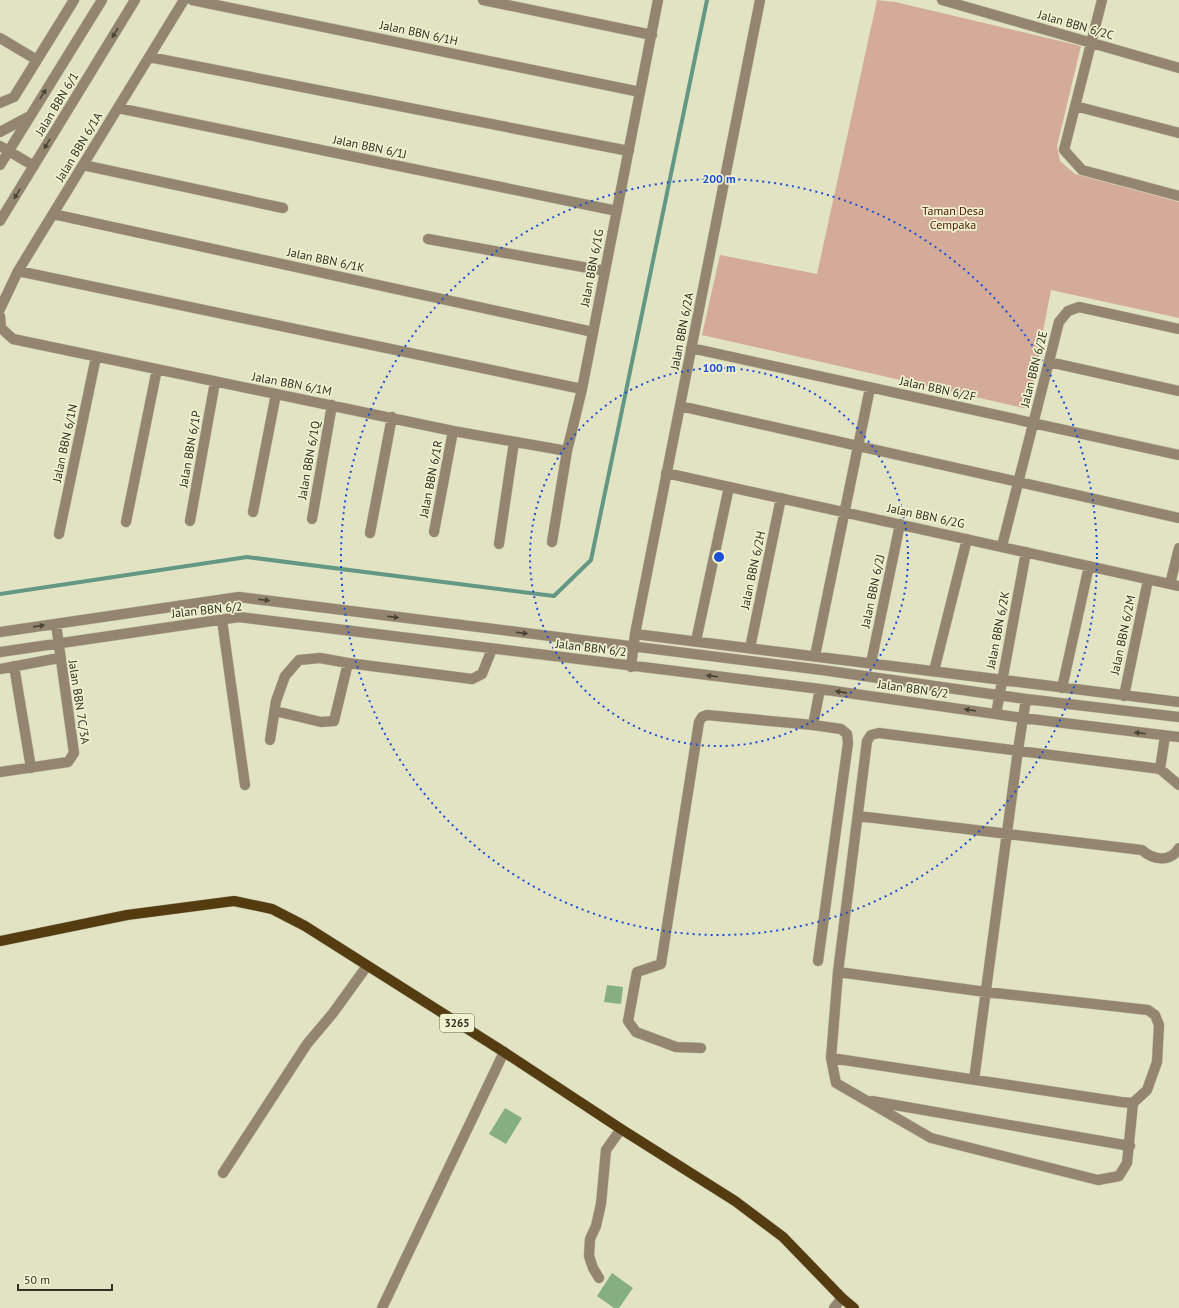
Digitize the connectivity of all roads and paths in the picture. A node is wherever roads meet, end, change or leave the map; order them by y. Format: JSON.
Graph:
{"nodes":[{"id":1,"x":102,"y":0,"type":"edge"},
{"id":2,"x":135,"y":0,"type":"edge"},
{"id":3,"x":184,"y":0,"type":"edge"},
{"id":4,"x":192,"y":0,"type":"edge"},
{"id":5,"x":483,"y":0,"type":"edge"},
{"id":6,"x":658,"y":0,"type":"edge"},
{"id":7,"x":760,"y":0,"type":"edge"},
{"id":8,"x":942,"y":0,"type":"edge"},
{"id":9,"x":1102,"y":0,"type":"edge"},
{"id":10,"x":72,"y":1,"type":"edge"},
{"id":11,"x":652,"y":35,"type":"junction"},
{"id":12,"x":0,"y":38,"type":"edge"},
{"id":13,"x":1091,"y":43,"type":"junction"},
{"id":14,"x":149,"y":57,"type":"junction"},
{"id":15,"x":37,"y":60,"type":"junction"},
{"id":16,"x":1179,"y":68,"type":"edge"},
{"id":17,"x":640,"y":92,"type":"junction"},
{"id":18,"x":0,"y":103,"type":"edge"},
{"id":19,"x":1075,"y":106,"type":"junction"},
{"id":20,"x":118,"y":108,"type":"junction"},
{"id":21,"x":29,"y":117,"type":"junction"},
{"id":22,"x":0,"y":132,"type":"edge"},
{"id":23,"x":1179,"y":133,"type":"edge"},
{"id":24,"x":4,"y":148,"type":"edge"},
{"id":25,"x":629,"y":151,"type":"junction"},
{"id":26,"x":0,"y":165,"type":"edge"},
{"id":27,"x":83,"y":165,"type":"junction"},
{"id":28,"x":34,"y":166,"type":"junction"},
{"id":29,"x":1179,"y":196,"type":"edge"},
{"id":30,"x":283,"y":208,"type":"dead end"},
{"id":31,"x":617,"y":211,"type":"junction"},
{"id":32,"x":53,"y":214,"type":"junction"},
{"id":33,"x":0,"y":221,"type":"edge"},
{"id":34,"x":428,"y":238,"type":"dead end"},
{"id":35,"x":605,"y":271,"type":"junction"},
{"id":36,"x":18,"y":272,"type":"junction"},
{"id":37,"x":0,"y":309,"type":"edge"},
{"id":38,"x":0,"y":316,"type":"edge"},
{"id":39,"x":1179,"y":329,"type":"edge"},
{"id":40,"x":593,"y":332,"type":"junction"},
{"id":41,"x":691,"y":348,"type":"junction"},
{"id":42,"x":96,"y":357,"type":"junction"},
{"id":43,"x":1049,"y":362,"type":"junction"},
{"id":44,"x":157,"y":369,"type":"junction"},
{"id":45,"x":215,"y":382,"type":"junction"},
{"id":46,"x":870,"y":388,"type":"junction"},
{"id":47,"x":582,"y":389,"type":"junction"},
{"id":48,"x":1179,"y":391,"type":"edge"},
{"id":49,"x":276,"y":394,"type":"junction"},
{"id":50,"x":332,"y":405,"type":"junction"},
{"id":51,"x":680,"y":406,"type":"junction"},
{"id":52,"x":392,"y":417,"type":"junction"},
{"id":53,"x":1034,"y":423,"type":"junction"},
{"id":54,"x":453,"y":430,"type":"junction"},
{"id":55,"x":514,"y":442,"type":"junction"},
{"id":56,"x":858,"y":445,"type":"junction"},
{"id":57,"x":567,"y":451,"type":"junction"},
{"id":58,"x":1179,"y":455,"type":"edge"},
{"id":59,"x":666,"y":473,"type":"junction"},
{"id":60,"x":1019,"y":481,"type":"junction"},
{"id":61,"x":729,"y":487,"type":"junction"},
{"id":62,"x":781,"y":498,"type":"junction"},
{"id":63,"x":253,"y":512,"type":"dead end"},
{"id":64,"x":843,"y":512,"type":"junction"},
{"id":65,"x":1179,"y":518,"type":"edge"},
{"id":66,"x":312,"y":519,"type":"dead end"},
{"id":67,"x":190,"y":521,"type":"dead end"},
{"id":68,"x":126,"y":522,"type":"dead end"},
{"id":69,"x":900,"y":524,"type":"junction"},
{"id":70,"x":434,"y":532,"type":"dead end"},
{"id":71,"x":370,"y":533,"type":"dead end"},
{"id":72,"x":59,"y":534,"type":"dead end"},
{"id":73,"x":967,"y":539,"type":"junction"},
{"id":74,"x":552,"y":542,"type":"dead end"},
{"id":75,"x":499,"y":544,"type":"dead end"},
{"id":76,"x":1002,"y":546,"type":"junction"},
{"id":77,"x":1179,"y":548,"type":"edge"},
{"id":78,"x":1026,"y":552,"type":"junction"},
{"id":79,"x":1089,"y":566,"type":"junction"},
{"id":80,"x":1148,"y":580,"type":"junction"},
{"id":81,"x":1175,"y":585,"type":"edge"},
{"id":82,"x":222,"y":620,"type":"junction"},
{"id":83,"x":56,"y":624,"type":"junction"},
{"id":84,"x":0,"y":632,"type":"edge"},
{"id":85,"x":635,"y":634,"type":"junction"},
{"id":86,"x":696,"y":641,"type":"junction"},
{"id":87,"x":59,"y":643,"type":"junction"},
{"id":88,"x":634,"y":647,"type":"junction"},
{"id":89,"x":750,"y":648,"type":"junction"},
{"id":90,"x":492,"y":649,"type":"junction"},
{"id":91,"x":0,"y":652,"type":"edge"},
{"id":92,"x":815,"y":656,"type":"junction"},
{"id":93,"x":59,"y":658,"type":"junction"},
{"id":94,"x":348,"y":663,"type":"junction"},
{"id":95,"x":871,"y":663,"type":"junction"},
{"id":96,"x":14,"y":666,"type":"junction"},
{"id":97,"x":631,"y":666,"type":"junction"},
{"id":98,"x":0,"y":669,"type":"edge"},
{"id":99,"x":934,"y":671,"type":"junction"},
{"id":100,"x":1001,"y":680,"type":"junction"},
{"id":101,"x":1062,"y":688,"type":"junction"},
{"id":102,"x":820,"y":689,"type":"junction"},
{"id":103,"x":999,"y":694,"type":"junction"},
{"id":104,"x":1124,"y":696,"type":"junction"},
{"id":105,"x":1026,"y":699,"type":"junction"},
{"id":106,"x":1179,"y":702,"type":"edge"},
{"id":107,"x":275,"y":711,"type":"junction"},
{"id":108,"x":996,"y":714,"type":"junction"},
{"id":109,"x":1024,"y":718,"type":"junction"},
{"id":110,"x":1179,"y":718,"type":"edge"},
{"id":111,"x":813,"y":725,"type":"junction"},
{"id":112,"x":1165,"y":736,"type":"junction"},
{"id":113,"x":1179,"y":737,"type":"edge"},
{"id":114,"x":270,"y":740,"type":"dead end"},
{"id":115,"x":1018,"y":750,"type":"junction"},
{"id":116,"x":31,"y":768,"type":"junction"},
{"id":117,"x":1160,"y":769,"type":"junction"},
{"id":118,"x":0,"y":772,"type":"edge"},
{"id":119,"x":1179,"y":784,"type":"edge"},
{"id":120,"x":245,"y":785,"type":"dead end"},
{"id":121,"x":858,"y":816,"type":"junction"},
{"id":122,"x":1007,"y":833,"type":"junction"},
{"id":123,"x":1179,"y":848,"type":"edge"},
{"id":124,"x":0,"y":941,"type":"edge"},
{"id":125,"x":818,"y":960,"type":"dead end"},
{"id":126,"x":367,"y":966,"type":"junction"},
{"id":127,"x":838,"y":972,"type":"junction"},
{"id":128,"x":986,"y":992,"type":"junction"},
{"id":129,"x":702,"y":1048,"type":"dead end"},
{"id":130,"x":504,"y":1052,"type":"junction"},
{"id":131,"x":831,"y":1058,"type":"junction"},
{"id":132,"x":974,"y":1080,"type":"junction"},
{"id":133,"x":865,"y":1100,"type":"junction"},
{"id":134,"x":1133,"y":1103,"type":"junction"},
{"id":135,"x":621,"y":1129,"type":"junction"},
{"id":136,"x":1130,"y":1146,"type":"junction"},
{"id":137,"x":223,"y":1173,"type":"dead end"},
{"id":138,"x":599,"y":1278,"type":"dead end"},
{"id":139,"x":842,"y":1298,"type":"junction"},
{"id":140,"x":382,"y":1308,"type":"edge"},
{"id":141,"x":834,"y":1308,"type":"edge"},
{"id":142,"x":854,"y":1308,"type":"edge"}],
"edges":[{"from":21,"to":1,"type":"street","name":"Jalan BBN 6/1","one_way":true},
{"from":2,"to":28,"type":"street","name":"Jalan BBN 6/1","one_way":true},
{"from":3,"to":14,"type":"street","name":"Jalan BBN 6/1A"},
{"from":4,"to":17,"type":"street","name":"Jalan BBN 6/1H"},
{"from":5,"to":11,"type":"street"},
{"from":6,"to":11,"type":"street","name":"Jalan BBN 6/1G"},
{"from":7,"to":41,"type":"street","name":"Jalan BBN 6/2A"},
{"from":8,"to":13,"type":"street","name":"Jalan BBN 6/2C"},
{"from":9,"to":13,"type":"street"},
{"from":10,"to":15,"type":"street"},
{"from":11,"to":17,"type":"street","name":"Jalan BBN 6/1G"},
{"from":12,"to":15,"type":"street"},
{"from":13,"to":16,"type":"street","name":"Jalan BBN 6/2C"},
{"from":13,"to":19,"type":"street"},
{"from":14,"to":20,"type":"street","name":"Jalan BBN 6/1A"},
{"from":14,"to":25,"type":"street"},
{"from":15,"to":18,"type":"street"},
{"from":17,"to":25,"type":"street","name":"Jalan BBN 6/1G"},
{"from":19,"to":23,"type":"street"},
{"from":19,"to":29,"type":"street"},
{"from":20,"to":27,"type":"street","name":"Jalan BBN 6/1A"},
{"from":20,"to":31,"type":"street","name":"Jalan BBN 6/1J"},
{"from":21,"to":22,"type":"street"},
{"from":21,"to":24,"type":"street","name":"Jalan BBN 6/1"},
{"from":24,"to":26,"type":"street","name":"Jalan BBN 6/1"},
{"from":24,"to":28,"type":"street"},
{"from":25,"to":31,"type":"street","name":"Jalan BBN 6/1G"},
{"from":27,"to":30,"type":"street"},
{"from":27,"to":32,"type":"street","name":"Jalan BBN 6/1A"},
{"from":28,"to":33,"type":"street","name":"Jalan BBN 6/1","one_way":true},
{"from":31,"to":35,"type":"street","name":"Jalan BBN 6/1G"},
{"from":32,"to":36,"type":"street","name":"Jalan BBN 6/1A"},
{"from":32,"to":40,"type":"street","name":"Jalan BBN 6/1K"},
{"from":34,"to":35,"type":"street"},
{"from":35,"to":40,"type":"street","name":"Jalan BBN 6/1G"},
{"from":36,"to":37,"type":"street","name":"Jalan BBN 6/1A"},
{"from":36,"to":47,"type":"street"},
{"from":38,"to":42,"type":"street","name":"Jalan BBN 6/1M"},
{"from":39,"to":43,"type":"street","name":"Jalan BBN 6/2E"},
{"from":40,"to":47,"type":"street","name":"Jalan BBN 6/1G"},
{"from":41,"to":46,"type":"street","name":"Jalan BBN 6/2F"},
{"from":41,"to":51,"type":"street","name":"Jalan BBN 6/2A"},
{"from":42,"to":44,"type":"street","name":"Jalan BBN 6/1M"},
{"from":42,"to":72,"type":"street","name":"Jalan BBN 6/1N"},
{"from":43,"to":48,"type":"street"},
{"from":43,"to":53,"type":"street","name":"Jalan BBN 6/2E"},
{"from":44,"to":45,"type":"street","name":"Jalan BBN 6/1M"},
{"from":44,"to":68,"type":"street"},
{"from":45,"to":49,"type":"street","name":"Jalan BBN 6/1M"},
{"from":45,"to":67,"type":"street","name":"Jalan BBN 6/1P"},
{"from":46,"to":53,"type":"street","name":"Jalan BBN 6/2F"},
{"from":46,"to":56,"type":"street"},
{"from":47,"to":57,"type":"street","name":"Jalan BBN 6/1G"},
{"from":49,"to":50,"type":"street","name":"Jalan BBN 6/1M"},
{"from":49,"to":63,"type":"street"},
{"from":50,"to":52,"type":"street","name":"Jalan BBN 6/1M"},
{"from":50,"to":66,"type":"street","name":"Jalan BBN 6/1Q"},
{"from":51,"to":56,"type":"street"},
{"from":51,"to":59,"type":"street","name":"Jalan BBN 6/2A"},
{"from":52,"to":54,"type":"street","name":"Jalan BBN 6/1M"},
{"from":52,"to":71,"type":"street"},
{"from":53,"to":58,"type":"street","name":"Jalan BBN 6/2F"},
{"from":53,"to":60,"type":"street","name":"Jalan BBN 6/2E"},
{"from":54,"to":55,"type":"street","name":"Jalan BBN 6/1M"},
{"from":54,"to":70,"type":"street","name":"Jalan BBN 6/1R"},
{"from":55,"to":57,"type":"street","name":"Jalan BBN 6/1M"},
{"from":55,"to":75,"type":"street"},
{"from":56,"to":60,"type":"street"},
{"from":56,"to":64,"type":"street"},
{"from":57,"to":74,"type":"street","name":"Jalan BBN 6/1G"},
{"from":59,"to":61,"type":"street","name":"Jalan BBN 6/2G"},
{"from":59,"to":85,"type":"street","name":"Jalan BBN 6/2A"},
{"from":60,"to":65,"type":"street"},
{"from":60,"to":76,"type":"street","name":"Jalan BBN 6/2E"},
{"from":61,"to":62,"type":"street","name":"Jalan BBN 6/2G"},
{"from":61,"to":86,"type":"street"},
{"from":62,"to":64,"type":"street","name":"Jalan BBN 6/2G"},
{"from":62,"to":89,"type":"street","name":"Jalan BBN 6/2H"},
{"from":64,"to":69,"type":"street","name":"Jalan BBN 6/2G"},
{"from":64,"to":92,"type":"street"},
{"from":69,"to":73,"type":"street","name":"Jalan BBN 6/2G"},
{"from":69,"to":95,"type":"street","name":"Jalan BBN 6/2J"},
{"from":73,"to":76,"type":"street","name":"Jalan BBN 6/2G"},
{"from":73,"to":99,"type":"street"},
{"from":76,"to":78,"type":"street","name":"Jalan BBN 6/2G"},
{"from":77,"to":81,"type":"street"},
{"from":78,"to":79,"type":"street","name":"Jalan BBN 6/2G"},
{"from":78,"to":100,"type":"street","name":"Jalan BBN 6/2K"},
{"from":79,"to":80,"type":"street","name":"Jalan BBN 6/2G"},
{"from":79,"to":101,"type":"street"},
{"from":80,"to":81,"type":"street","name":"Jalan BBN 6/2G"},
{"from":80,"to":104,"type":"street","name":"Jalan BBN 6/2M"},
{"from":82,"to":87,"type":"street","name":"Jalan BBN 6/2"},
{"from":82,"to":90,"type":"street","name":"Jalan BBN 6/2"},
{"from":82,"to":120,"type":"street"},
{"from":84,"to":83,"type":"street","name":"Jalan BBN 6/2","one_way":true},
{"from":83,"to":87,"type":"street","name":"Jalan BBN 7C/3A"},
{"from":83,"to":88,"type":"street","name":"Jalan BBN 6/2","one_way":true},
{"from":85,"to":86,"type":"street"},
{"from":85,"to":88,"type":"street","name":"Jalan BBN 6/2A"},
{"from":86,"to":89,"type":"street"},
{"from":87,"to":91,"type":"street","name":"Jalan BBN 6/2"},
{"from":87,"to":93,"type":"street","name":"Jalan BBN 7C/3A"},
{"from":88,"to":97,"type":"street","name":"Jalan BBN 6/2A"},
{"from":88,"to":103,"type":"street","name":"Jalan BBN 6/2"},
{"from":89,"to":92,"type":"street"},
{"from":90,"to":94,"type":"street"},
{"from":90,"to":97,"type":"street","name":"Jalan BBN 6/2"},
{"from":92,"to":95,"type":"street"},
{"from":93,"to":96,"type":"street"},
{"from":93,"to":116,"type":"street","name":"Jalan BBN 7C/3A"},
{"from":94,"to":107,"type":"street"},
{"from":94,"to":107,"type":"street"},
{"from":95,"to":99,"type":"street"},
{"from":96,"to":98,"type":"street"},
{"from":96,"to":116,"type":"street"},
{"from":102,"to":97,"type":"street","name":"Jalan BBN 6/2","one_way":true},
{"from":99,"to":100,"type":"street"},
{"from":100,"to":101,"type":"street"},
{"from":100,"to":103,"type":"street","name":"Jalan BBN 6/2K"},
{"from":101,"to":104,"type":"street"},
{"from":108,"to":102,"type":"street","name":"Jalan BBN 6/2","one_way":true},
{"from":102,"to":111,"type":"street"},
{"from":103,"to":105,"type":"street","name":"Jalan BBN 6/2"},
{"from":103,"to":108,"type":"street","name":"Jalan BBN 6/2K"},
{"from":104,"to":106,"type":"street"},
{"from":105,"to":109,"type":"street"},
{"from":105,"to":110,"type":"street","name":"Jalan BBN 6/2"},
{"from":107,"to":114,"type":"street"},
{"from":108,"to":109,"type":"street","name":"Jalan BBN 6/2"},
{"from":112,"to":109,"type":"street","name":"Jalan BBN 6/2","one_way":true},
{"from":109,"to":115,"type":"street"},
{"from":111,"to":125,"type":"street"},
{"from":111,"to":129,"type":"street"},
{"from":112,"to":113,"type":"street","name":"Jalan BBN 6/2"},
{"from":112,"to":117,"type":"street"},
{"from":115,"to":117,"type":"street"},
{"from":115,"to":121,"type":"street"},
{"from":115,"to":122,"type":"street"},
{"from":116,"to":118,"type":"street","name":"Jalan BBN 7C/3A"},
{"from":117,"to":119,"type":"street"},
{"from":121,"to":122,"type":"street"},
{"from":121,"to":127,"type":"street"},
{"from":122,"to":123,"type":"street"},
{"from":122,"to":128,"type":"street"},
{"from":124,"to":126,"type":"main road","number":"3265"},
{"from":126,"to":130,"type":"main road","number":"3265"},
{"from":126,"to":137,"type":"street"},
{"from":127,"to":128,"type":"street"},
{"from":127,"to":131,"type":"street"},
{"from":128,"to":132,"type":"street"},
{"from":128,"to":134,"type":"street"},
{"from":130,"to":135,"type":"main road","number":"3265"},
{"from":130,"to":140,"type":"street"},
{"from":131,"to":132,"type":"street"},
{"from":131,"to":133,"type":"street"},
{"from":132,"to":134,"type":"street"},
{"from":133,"to":136,"type":"street"},
{"from":133,"to":136,"type":"street"},
{"from":134,"to":136,"type":"street"},
{"from":135,"to":138,"type":"street"},
{"from":135,"to":139,"type":"main road","number":"3265"},
{"from":139,"to":141,"type":"street"},
{"from":139,"to":142,"type":"main road","number":"3265"}]}
